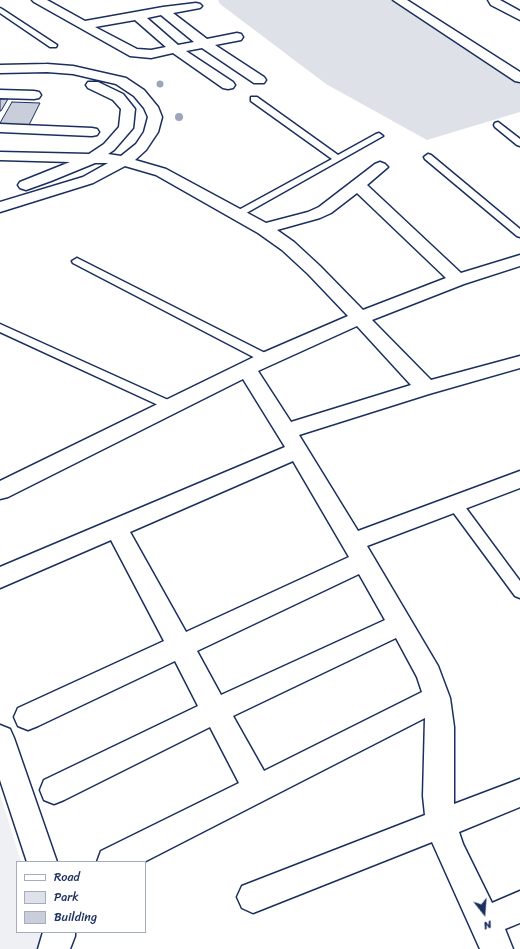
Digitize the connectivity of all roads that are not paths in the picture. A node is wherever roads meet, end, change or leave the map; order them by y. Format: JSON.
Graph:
{"nodes":[{"id":1,"x":38,"y":0,"type":"edge"},
{"id":2,"x":399,"y":0,"type":"edge"},
{"id":3,"x":494,"y":0,"type":"edge"},
{"id":4,"x":196,"y":6,"type":"dead end"},
{"id":5,"x":0,"y":10,"type":"edge"},
{"id":6,"x":163,"y":11,"type":"junction"},
{"id":7,"x":517,"y":13,"type":"edge"},
{"id":8,"x":138,"y":16,"type":"junction"},
{"id":9,"x":84,"y":25,"type":"junction"},
{"id":10,"x":237,"y":37,"type":"dead end"},
{"id":11,"x":205,"y":44,"type":"junction"},
{"id":12,"x":53,"y":46,"type":"dead end"},
{"id":13,"x":176,"y":50,"type":"junction"},
{"id":14,"x":0,"y":69,"type":"edge"},
{"id":15,"x":0,"y":78,"type":"edge"},
{"id":16,"x":520,"y":78,"type":"edge"},
{"id":17,"x":260,"y":80,"type":"dead end"},
{"id":18,"x":228,"y":85,"type":"dead end"},
{"id":19,"x":0,"y":94,"type":"edge"},
{"id":20,"x":34,"y":95,"type":"dead end"},
{"id":21,"x":254,"y":99,"type":"dead end"},
{"id":22,"x":498,"y":125,"type":"dead end"},
{"id":23,"x":0,"y":128,"type":"edge"},
{"id":24,"x":92,"y":132,"type":"dead end"},
{"id":25,"x":379,"y":136,"type":"dead end"},
{"id":26,"x":520,"y":143,"type":"edge"},
{"id":27,"x":0,"y":156,"type":"edge"},
{"id":28,"x":428,"y":157,"type":"dead end"},
{"id":29,"x":91,"y":158,"type":"junction"},
{"id":30,"x":338,"y":159,"type":"junction"},
{"id":31,"x":124,"y":161,"type":"junction"},
{"id":32,"x":380,"y":167,"type":"dead end"},
{"id":33,"x":358,"y":185,"type":"junction"},
{"id":34,"x":13,"y":188,"type":"dead end"},
{"id":35,"x":0,"y":208,"type":"edge"},
{"id":36,"x":238,"y":214,"type":"junction"},
{"id":37,"x":264,"y":229,"type":"junction"},
{"id":38,"x":520,"y":234,"type":"edge"},
{"id":39,"x":520,"y":260,"type":"edge"},
{"id":40,"x":77,"y":261,"type":"dead end"},
{"id":41,"x":520,"y":274,"type":"edge"},
{"id":42,"x":458,"y":280,"type":"junction"},
{"id":43,"x":392,"y":307,"type":"junction"},
{"id":44,"x":360,"y":318,"type":"junction"},
{"id":45,"x":0,"y":328,"type":"edge"},
{"id":46,"x":520,"y":362,"type":"edge"},
{"id":47,"x":257,"y":364,"type":"junction"},
{"id":48,"x":427,"y":386,"type":"junction"},
{"id":49,"x":172,"y":407,"type":"junction"},
{"id":50,"x":293,"y":441,"type":"junction"},
{"id":51,"x":520,"y":479,"type":"edge"},
{"id":52,"x":0,"y":491,"type":"edge"},
{"id":53,"x":455,"y":504,"type":"junction"},
{"id":54,"x":116,"y":528,"type":"junction"},
{"id":55,"x":358,"y":551,"type":"junction"},
{"id":56,"x":0,"y":578,"type":"edge"},
{"id":57,"x":520,"y":592,"type":"edge"},
{"id":58,"x":402,"y":624,"type":"junction"},
{"id":59,"x":180,"y":646,"type":"junction"},
{"id":60,"x":437,"y":698,"type":"junction"},
{"id":61,"x":215,"y":711,"type":"junction"},
{"id":62,"x":28,"y":717,"type":"dead end"},
{"id":63,"x":0,"y":738,"type":"edge"},
{"id":64,"x":258,"y":789,"type":"junction"},
{"id":65,"x":54,"y":790,"type":"dead end"},
{"id":66,"x":520,"y":793,"type":"edge"},
{"id":67,"x":441,"y":824,"type":"junction"},
{"id":68,"x":42,"y":861,"type":"edge"},
{"id":69,"x":114,"y":861,"type":"edge"},
{"id":70,"x":253,"y":897,"type":"dead end"},
{"id":71,"x":520,"y":907,"type":"edge"},
{"id":72,"x":59,"y":933,"type":"edge"},
{"id":73,"x":491,"y":935,"type":"edge"},
{"id":74,"x":54,"y":949,"type":"edge"}],
"edges":[{"from":1,"to":9,"type":"street"},
{"from":2,"to":16,"type":"street"},
{"from":3,"to":7,"type":"street"},
{"from":4,"to":6,"type":"street"},
{"from":5,"to":12,"type":"lane"},
{"from":6,"to":8,"type":"street"},
{"from":6,"to":11,"type":"street"},
{"from":8,"to":9,"type":"street"},
{"from":8,"to":13,"type":"street"},
{"from":9,"to":13,"type":"street"},
{"from":10,"to":11,"type":"street"},
{"from":11,"to":13,"type":"street"},
{"from":11,"to":17,"type":"street"},
{"from":13,"to":18,"type":"street"},
{"from":14,"to":31,"type":"street"},
{"from":15,"to":29,"type":"street"},
{"from":19,"to":20,"type":"street"},
{"from":21,"to":30,"type":"lane"},
{"from":22,"to":26,"type":"lane"},
{"from":23,"to":24,"type":"street"},
{"from":25,"to":30,"type":"lane"},
{"from":27,"to":29,"type":"street"},
{"from":28,"to":38,"type":"lane"},
{"from":29,"to":31,"type":"street"},
{"from":29,"to":34,"type":"street"},
{"from":30,"to":36,"type":"lane"},
{"from":31,"to":35,"type":"street"},
{"from":31,"to":36,"type":"street"},
{"from":32,"to":33,"type":"street"},
{"from":33,"to":37,"type":"street"},
{"from":33,"to":42,"type":"street"},
{"from":36,"to":37,"type":"street"},
{"from":37,"to":44,"type":"street"},
{"from":39,"to":42,"type":"street"},
{"from":40,"to":47,"type":"lane"},
{"from":41,"to":43,"type":"street"},
{"from":42,"to":43,"type":"street"},
{"from":43,"to":44,"type":"street"},
{"from":44,"to":47,"type":"street"},
{"from":44,"to":48,"type":"street"},
{"from":45,"to":49,"type":"lane"},
{"from":46,"to":48,"type":"street"},
{"from":47,"to":49,"type":"street"},
{"from":47,"to":50,"type":"street"},
{"from":48,"to":50,"type":"street"},
{"from":49,"to":52,"type":"street"},
{"from":50,"to":54,"type":"street"},
{"from":50,"to":55,"type":"street"},
{"from":51,"to":53,"type":"street"},
{"from":53,"to":55,"type":"street"},
{"from":53,"to":57,"type":"lane"},
{"from":54,"to":56,"type":"street"},
{"from":54,"to":59,"type":"street"},
{"from":55,"to":58,"type":"street"},
{"from":55,"to":59,"type":"street"},
{"from":58,"to":60,"type":"street"},
{"from":58,"to":61,"type":"street"},
{"from":59,"to":61,"type":"street"},
{"from":59,"to":62,"type":"street"},
{"from":60,"to":64,"type":"street"},
{"from":60,"to":67,"type":"street"},
{"from":61,"to":64,"type":"street"},
{"from":61,"to":65,"type":"street"},
{"from":63,"to":68,"type":"street"},
{"from":64,"to":69,"type":"street"},
{"from":66,"to":67,"type":"street"},
{"from":67,"to":70,"type":"street"},
{"from":67,"to":73,"type":"street"},
{"from":71,"to":73,"type":"street"},
{"from":72,"to":74,"type":"street"}]}
